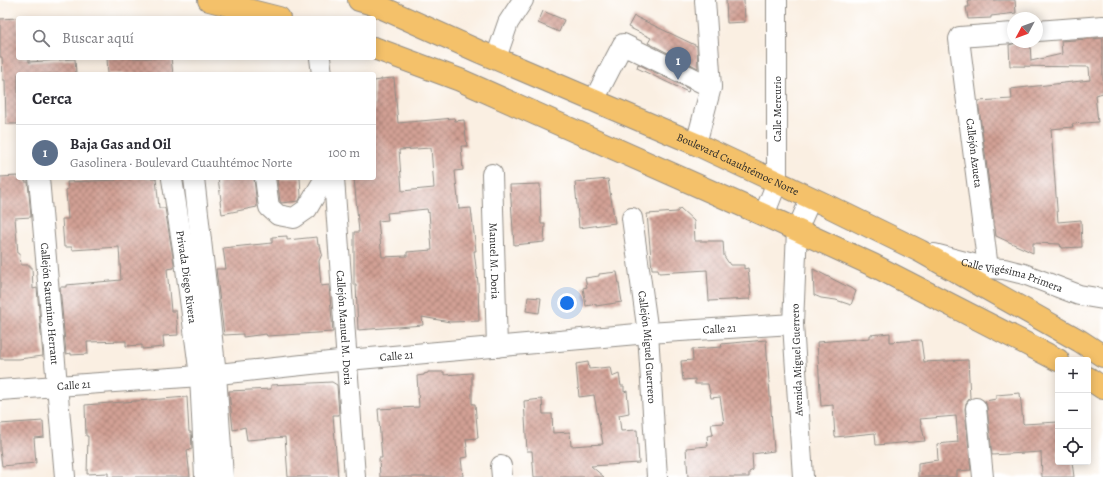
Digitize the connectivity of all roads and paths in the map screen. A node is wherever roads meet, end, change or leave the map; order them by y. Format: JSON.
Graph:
{"nodes":[{"id":1,"x":209,"y":0,"type":"edge"},
{"id":2,"x":359,"y":0,"type":"edge"},
{"id":3,"x":523,"y":0,"type":"edge"},
{"id":4,"x":705,"y":0,"type":"edge"},
{"id":5,"x":777,"y":0,"type":"edge"},
{"id":6,"x":271,"y":16,"type":"edge"},
{"id":7,"x":1103,"y":26,"type":"edge"},
{"id":8,"x":1043,"y":31,"type":"edge"},
{"id":9,"x":1007,"y":34,"type":"edge"},
{"id":10,"x":376,"y":49,"type":"edge"},
{"id":11,"x":496,"y":58,"type":"junction"},
{"id":12,"x":320,"y":60,"type":"edge"},
{"id":13,"x":322,"y":72,"type":"edge"},
{"id":14,"x":711,"y":87,"type":"junction"},
{"id":15,"x":594,"y":100,"type":"junction"},
{"id":16,"x":696,"y":144,"type":"junction"},
{"id":17,"x":492,"y":174,"type":"dead end"},
{"id":18,"x":39,"y":180,"type":"edge"},
{"id":19,"x":172,"y":180,"type":"edge"},
{"id":20,"x":194,"y":180,"type":"edge"},
{"id":21,"x":265,"y":180,"type":"edge"},
{"id":22,"x":324,"y":180,"type":"edge"},
{"id":23,"x":334,"y":180,"type":"edge"},
{"id":24,"x":777,"y":182,"type":"junction"},
{"id":25,"x":811,"y":198,"type":"junction"},
{"id":26,"x":764,"y":215,"type":"junction"},
{"id":27,"x":632,"y":218,"type":"dead end"},
{"id":28,"x":797,"y":230,"type":"junction"},
{"id":29,"x":920,"y":251,"type":"junction"},
{"id":30,"x":988,"y":268,"type":"junction"},
{"id":31,"x":1103,"y":299,"type":"edge"},
{"id":32,"x":793,"y":324,"type":"junction"},
{"id":33,"x":648,"y":333,"type":"junction"},
{"id":34,"x":497,"y":347,"type":"junction"},
{"id":35,"x":1103,"y":356,"type":"edge"},
{"id":36,"x":1055,"y":358,"type":"edge"},
{"id":37,"x":348,"y":360,"type":"junction"},
{"id":38,"x":208,"y":375,"type":"junction"},
{"id":39,"x":1091,"y":380,"type":"edge"},
{"id":40,"x":56,"y":386,"type":"junction"},
{"id":41,"x":1103,"y":388,"type":"edge"},
{"id":42,"x":0,"y":390,"type":"edge"},
{"id":43,"x":976,"y":408,"type":"dead end"},
{"id":44,"x":65,"y":477,"type":"edge"},
{"id":45,"x":205,"y":477,"type":"edge"},
{"id":46,"x":223,"y":477,"type":"edge"},
{"id":47,"x":355,"y":477,"type":"edge"},
{"id":48,"x":657,"y":477,"type":"edge"},
{"id":49,"x":803,"y":477,"type":"edge"},
{"id":50,"x":983,"y":477,"type":"edge"}],
"edges":[{"from":1,"to":6,"type":"main road"},
{"from":2,"to":11,"type":"main road","name":"Boulevard Cuauhtémoc Norte"},
{"from":3,"to":11,"type":"street"},
{"from":4,"to":14,"type":"street"},
{"from":5,"to":24,"type":"street","name":"Calle Mercurio"},
{"from":7,"to":8,"type":"street"},
{"from":9,"to":30,"type":"street","name":"Callejón Azueta"},
{"from":10,"to":26,"type":"main road"},
{"from":11,"to":15,"type":"main road","name":"Boulevard Cuauhtémoc Norte"},
{"from":12,"to":13,"type":"street"},
{"from":14,"to":15,"type":"street"},
{"from":14,"to":16,"type":"street"},
{"from":15,"to":16,"type":"main road","name":"Boulevard Cuauhtémoc Norte"},
{"from":16,"to":24,"type":"main road","name":"Boulevard Cuauhtémoc Norte"},
{"from":17,"to":34,"type":"street","name":"Manuel M. Doria"},
{"from":18,"to":40,"type":"street","name":"Callejón Saturnino Herrant"},
{"from":19,"to":38,"type":"street","name":"Privada Diego Rivera"},
{"from":20,"to":38,"type":"street","name":"Privada Diego Rivera"},
{"from":21,"to":22,"type":"street"},
{"from":23,"to":37,"type":"street","name":"Callejón Manuel M. Doria"},
{"from":24,"to":25,"type":"main road","name":"Boulevard Cuauhtémoc Norte"},
{"from":24,"to":26,"type":"street","name":"Calle Mercurio"},
{"from":25,"to":28,"type":"street","name":"Avenida Miguel Guerrero"},
{"from":25,"to":29,"type":"main road","name":"Boulevard Cuauhtémoc Norte"},
{"from":26,"to":28,"type":"main road"},
{"from":27,"to":33,"type":"street","name":"Callejón Miguel Guerrero"},
{"from":28,"to":32,"type":"street","name":"Avenida Miguel Guerrero"},
{"from":28,"to":36,"type":"main road"},
{"from":29,"to":30,"type":"street","name":"Calle Vigésima Primera"},
{"from":29,"to":35,"type":"main road","name":"Boulevard Cuauhtémoc Norte"},
{"from":30,"to":31,"type":"street","name":"Calle Vigésima Primera"},
{"from":32,"to":33,"type":"street","name":"Calle 21"},
{"from":32,"to":49,"type":"street","name":"Avenida Miguel Guerrero"},
{"from":33,"to":34,"type":"street","name":"Calle 21"},
{"from":33,"to":48,"type":"street","name":"Callejón Miguel Guerrero"},
{"from":34,"to":37,"type":"street","name":"Calle 21"},
{"from":37,"to":38,"type":"street","name":"Calle 21"},
{"from":37,"to":47,"type":"street","name":"Callejón Manuel M. Doria"},
{"from":38,"to":40,"type":"street","name":"Calle 21"},
{"from":38,"to":45,"type":"street"},
{"from":38,"to":46,"type":"street"},
{"from":39,"to":41,"type":"main road"},
{"from":40,"to":42,"type":"street","name":"Calle 21"},
{"from":40,"to":44,"type":"street","name":"Callejón Saturnino Herrant"},
{"from":43,"to":50,"type":"street"}]}
